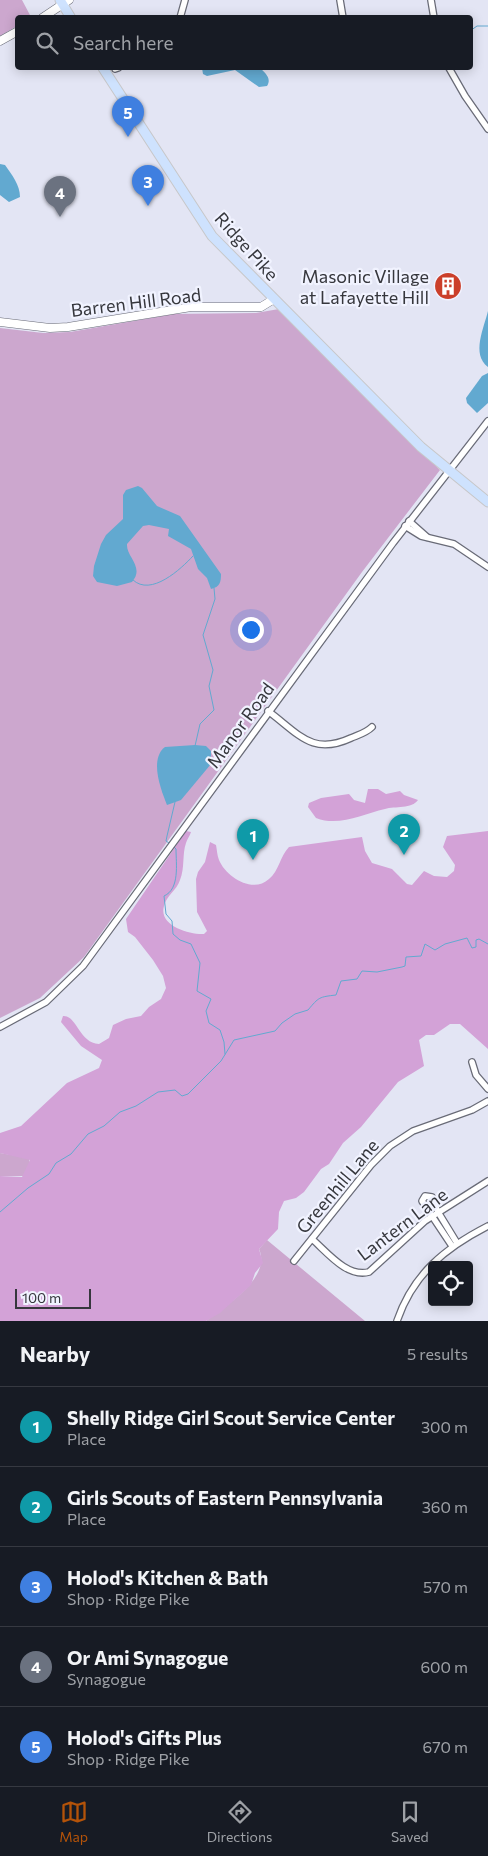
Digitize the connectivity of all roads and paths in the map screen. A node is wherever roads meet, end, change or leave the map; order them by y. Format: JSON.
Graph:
{"nodes":[{"id":1,"x":185,"y":0,"type":"edge"},
{"id":2,"x":340,"y":0,"type":"edge"},
{"id":3,"x":431,"y":0,"type":"edge"},
{"id":4,"x":64,"y":2,"type":"edge"},
{"id":5,"x":46,"y":15,"type":"edge"},
{"id":6,"x":70,"y":15,"type":"edge"},
{"id":7,"x":181,"y":15,"type":"edge"},
{"id":8,"x":342,"y":15,"type":"edge"},
{"id":9,"x":434,"y":15,"type":"edge"},
{"id":10,"x":15,"y":33,"type":"edge"},
{"id":11,"x":0,"y":41,"type":"edge"},
{"id":12,"x":104,"y":70,"type":"edge"},
{"id":13,"x":450,"y":70,"type":"edge"},
{"id":14,"x":488,"y":129,"type":"edge"},
{"id":15,"x":274,"y":299,"type":"junction"},
{"id":16,"x":0,"y":322,"type":"edge"},
{"id":17,"x":488,"y":421,"type":"edge"},
{"id":18,"x":449,"y":470,"type":"junction"},
{"id":19,"x":488,"y":502,"type":"edge"},
{"id":20,"x":407,"y":523,"type":"junction"},
{"id":21,"x":488,"y":567,"type":"edge"},
{"id":22,"x":268,"y":711,"type":"junction"},
{"id":23,"x":372,"y":727,"type":"dead end"},
{"id":24,"x":0,"y":1026,"type":"edge"},
{"id":25,"x":472,"y":1062,"type":"dead end"},
{"id":26,"x":488,"y":1088,"type":"edge"},
{"id":27,"x":488,"y":1100,"type":"edge"},
{"id":28,"x":488,"y":1181,"type":"edge"},
{"id":29,"x":436,"y":1214,"type":"junction"},
{"id":30,"x":488,"y":1226,"type":"edge"},
{"id":31,"x":312,"y":1239,"type":"junction"},
{"id":32,"x":455,"y":1245,"type":"junction"},
{"id":33,"x":294,"y":1261,"type":"dead end"},
{"id":34,"x":397,"y":1321,"type":"edge"}],
"edges":[{"from":1,"to":7,"type":"street"},
{"from":2,"to":8,"type":"street"},
{"from":3,"to":9,"type":"street"},
{"from":4,"to":5,"type":"street"},
{"from":4,"to":6,"type":"main road"},
{"from":10,"to":11,"type":"street"},
{"from":12,"to":15,"type":"main road","name":"Ridge Pike"},
{"from":13,"to":14,"type":"street"},
{"from":15,"to":16,"type":"street","name":"Barren Hill Road"},
{"from":15,"to":18,"type":"main road","name":"Ridge Pike"},
{"from":17,"to":18,"type":"street","name":"Manor Road"},
{"from":18,"to":19,"type":"main road","name":"Ridge Pike"},
{"from":18,"to":20,"type":"street","name":"Manor Road"},
{"from":20,"to":21,"type":"street"},
{"from":20,"to":22,"type":"street","name":"Manor Road"},
{"from":22,"to":23,"type":"street"},
{"from":22,"to":24,"type":"street","name":"Manor Road"},
{"from":25,"to":26,"type":"street"},
{"from":27,"to":31,"type":"street","name":"Greenhill Lane"},
{"from":28,"to":29,"type":"street","name":"Lantern Lane"},
{"from":29,"to":31,"type":"street","name":"Lantern Lane"},
{"from":29,"to":32,"type":"street"},
{"from":30,"to":32,"type":"street"},
{"from":31,"to":33,"type":"street","name":"Greenhill Lane"},
{"from":32,"to":34,"type":"street"}]}
